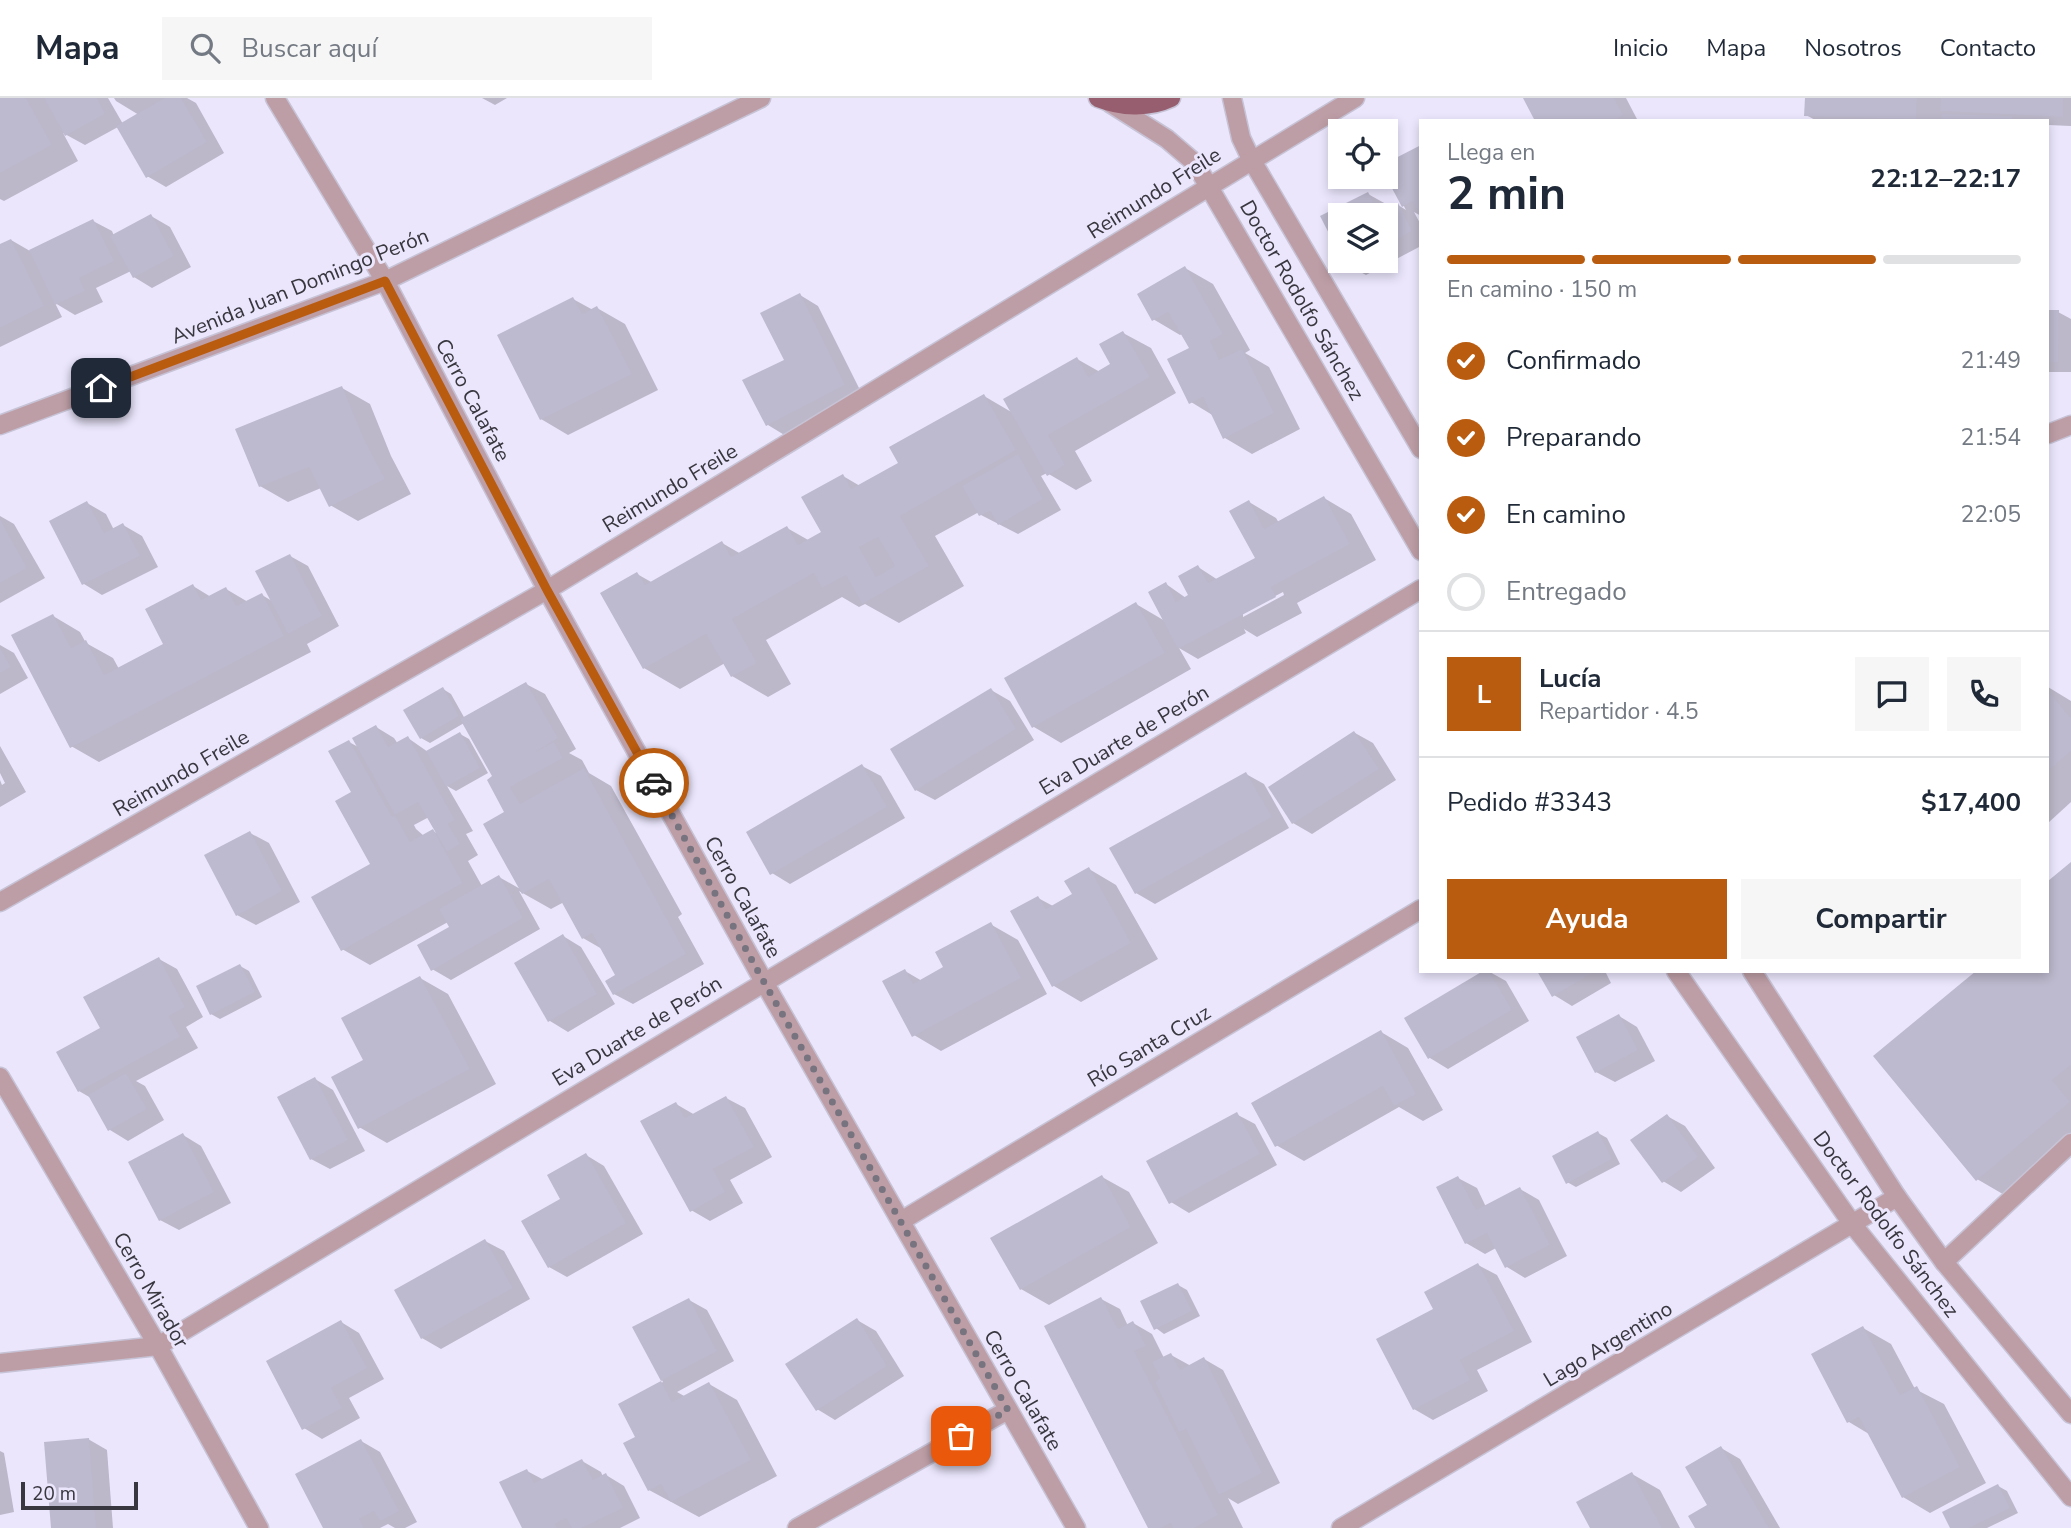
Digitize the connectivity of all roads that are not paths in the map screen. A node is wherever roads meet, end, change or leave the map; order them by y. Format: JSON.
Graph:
{"nodes":[{"id":1,"x":275,"y":98,"type":"edge"},
{"id":2,"x":761,"y":98,"type":"edge"},
{"id":3,"x":1171,"y":98,"type":"edge"},
{"id":4,"x":1232,"y":98,"type":"edge"},
{"id":5,"x":1355,"y":98,"type":"edge"},
{"id":6,"x":1104,"y":100,"type":"edge"},
{"id":7,"x":1251,"y":159,"type":"junction"},
{"id":8,"x":1210,"y":185,"type":"junction"},
{"id":9,"x":385,"y":281,"type":"junction"},
{"id":10,"x":0,"y":425,"type":"edge"},
{"id":11,"x":2071,"y":425,"type":"edge"},
{"id":12,"x":2049,"y":434,"type":"edge"},
{"id":13,"x":1419,"y":446,"type":"edge"},
{"id":14,"x":1419,"y":548,"type":"edge"},
{"id":15,"x":547,"y":590,"type":"junction"},
{"id":16,"x":1419,"y":590,"type":"edge"},
{"id":17,"x":0,"y":902,"type":"edge"},
{"id":18,"x":1419,"y":910,"type":"edge"},
{"id":19,"x":1677,"y":973,"type":"edge"},
{"id":20,"x":1753,"y":973,"type":"edge"},
{"id":21,"x":764,"y":982,"type":"junction"},
{"id":22,"x":0,"y":1077,"type":"edge"},
{"id":23,"x":2071,"y":1143,"type":"edge"},
{"id":24,"x":1897,"y":1197,"type":"junction"},
{"id":25,"x":901,"y":1221,"type":"junction"},
{"id":26,"x":1853,"y":1225,"type":"junction"},
{"id":27,"x":1944,"y":1262,"type":"junction"},
{"id":28,"x":158,"y":1346,"type":"junction"},
{"id":29,"x":0,"y":1363,"type":"edge"},
{"id":30,"x":1008,"y":1410,"type":"junction"},
{"id":31,"x":2071,"y":1414,"type":"edge"},
{"id":32,"x":2071,"y":1497,"type":"edge"},
{"id":33,"x":260,"y":1528,"type":"edge"},
{"id":34,"x":797,"y":1528,"type":"edge"},
{"id":35,"x":1076,"y":1528,"type":"edge"},
{"id":36,"x":1342,"y":1528,"type":"edge"}],
"edges":[{"from":1,"to":9,"type":"street","name":"Cerro Calafate"},
{"from":2,"to":9,"type":"street","name":"Avenida Juan Domingo Perón"},
{"from":3,"to":6,"type":"main road"},
{"from":4,"to":7,"type":"street","name":"Doctor Rodolfo Sánchez"},
{"from":5,"to":7,"type":"street","name":"Reimundo Freile"},
{"from":6,"to":8,"type":"street","name":"Doctor Rodolfo Sánchez"},
{"from":7,"to":8,"type":"street","name":"Reimundo Freile"},
{"from":7,"to":13,"type":"street","name":"Doctor Rodolfo Sánchez"},
{"from":8,"to":14,"type":"street","name":"Doctor Rodolfo Sánchez"},
{"from":8,"to":15,"type":"street","name":"Reimundo Freile"},
{"from":9,"to":10,"type":"street","name":"Avenida Juan Domingo Perón"},
{"from":9,"to":15,"type":"street","name":"Cerro Calafate"},
{"from":11,"to":12,"type":"street"},
{"from":15,"to":17,"type":"street","name":"Reimundo Freile"},
{"from":15,"to":21,"type":"street","name":"Cerro Calafate"},
{"from":16,"to":21,"type":"street","name":"Eva Duarte de Perón"},
{"from":18,"to":25,"type":"street","name":"Río Santa Cruz"},
{"from":19,"to":26,"type":"street","name":"Doctor Rodolfo Sánchez"},
{"from":20,"to":24,"type":"street","name":"Doctor Rodolfo Sánchez"},
{"from":21,"to":25,"type":"street","name":"Cerro Calafate"},
{"from":21,"to":28,"type":"street","name":"Eva Duarte de Perón"},
{"from":22,"to":28,"type":"street","name":"Cerro Mirador"},
{"from":23,"to":27,"type":"street"},
{"from":24,"to":26,"type":"street","name":"Lago Argentino"},
{"from":24,"to":27,"type":"street","name":"Doctor Rodolfo Sánchez"},
{"from":25,"to":30,"type":"street","name":"Cerro Calafate"},
{"from":26,"to":32,"type":"street","name":"Doctor Rodolfo Sánchez"},
{"from":26,"to":36,"type":"street","name":"Lago Argentino"},
{"from":27,"to":31,"type":"street","name":"Doctor Rodolfo Sánchez"},
{"from":28,"to":29,"type":"street","name":"Eva Duarte de Perón"},
{"from":28,"to":33,"type":"street","name":"Cerro Mirador"},
{"from":30,"to":34,"type":"street"},
{"from":30,"to":35,"type":"street","name":"Cerro Calafate"}]}
